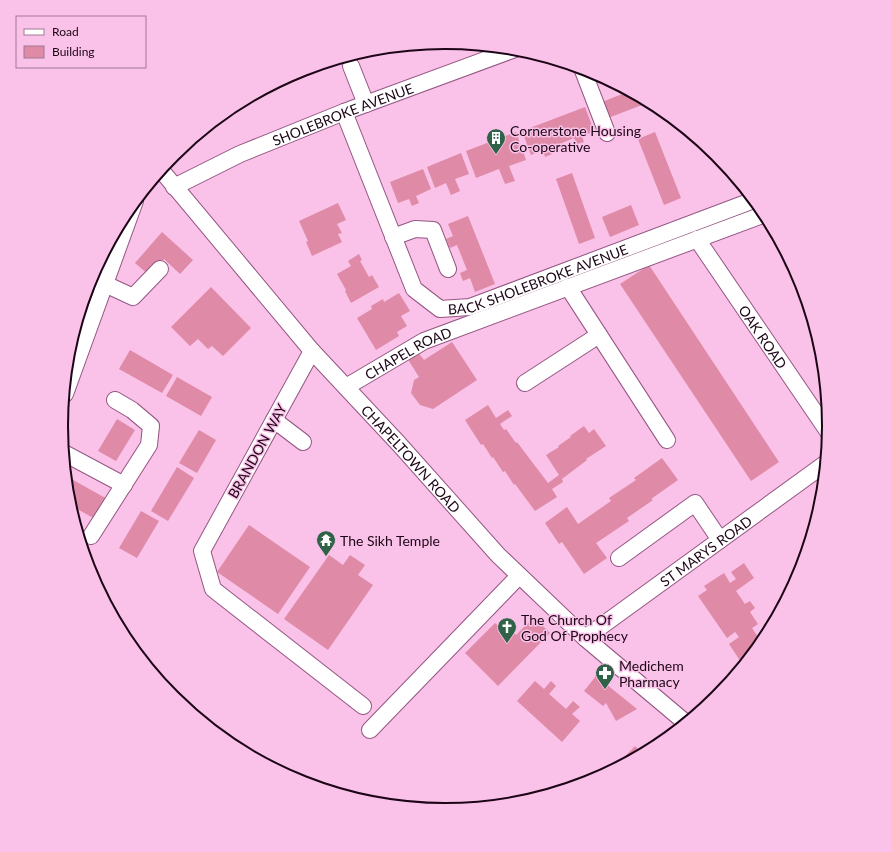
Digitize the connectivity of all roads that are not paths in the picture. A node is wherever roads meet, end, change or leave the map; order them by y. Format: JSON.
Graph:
{"nodes":[{"id":1,"x":503,"y":53,"type":"edge"},
{"id":2,"x":351,"y":66,"type":"dead end"},
{"id":3,"x":585,"y":76,"type":"edge"},
{"id":4,"x":366,"y":104,"type":"junction"},
{"id":5,"x":344,"y":112,"type":"junction"},
{"id":6,"x":607,"y":133,"type":"dead end"},
{"id":7,"x":165,"y":174,"type":"edge"},
{"id":8,"x":174,"y":186,"type":"junction"},
{"id":9,"x":749,"y":202,"type":"edge"},
{"id":10,"x":759,"y":216,"type":"edge"},
{"id":11,"x":126,"y":226,"type":"edge"},
{"id":12,"x":393,"y":237,"type":"junction"},
{"id":13,"x":697,"y":239,"type":"junction"},
{"id":14,"x":448,"y":269,"type":"dead end"},
{"id":15,"x":160,"y":270,"type":"dead end"},
{"id":16,"x":105,"y":284,"type":"junction"},
{"id":17,"x":568,"y":287,"type":"junction"},
{"id":18,"x":599,"y":335,"type":"junction"},
{"id":19,"x":312,"y":351,"type":"junction"},
{"id":20,"x":76,"y":354,"type":"edge"},
{"id":21,"x":525,"y":382,"type":"dead end"},
{"id":22,"x":346,"y":387,"type":"junction"},
{"id":23,"x":115,"y":400,"type":"dead end"},
{"id":24,"x":274,"y":420,"type":"junction"},
{"id":25,"x":822,"y":424,"type":"edge"},
{"id":26,"x":667,"y":440,"type":"dead end"},
{"id":27,"x":303,"y":442,"type":"dead end"},
{"id":28,"x":70,"y":456,"type":"edge"},
{"id":29,"x":820,"y":467,"type":"edge"},
{"id":30,"x":124,"y":485,"type":"junction"},
{"id":31,"x":91,"y":536,"type":"dead end"},
{"id":32,"x":720,"y":540,"type":"junction"},
{"id":33,"x":619,"y":558,"type":"dead end"},
{"id":34,"x":520,"y":576,"type":"junction"},
{"id":35,"x":585,"y":638,"type":"junction"},
{"id":36,"x":363,"y":706,"type":"dead end"},
{"id":37,"x":682,"y":719,"type":"edge"},
{"id":38,"x":370,"y":730,"type":"dead end"}],
"edges":[{"from":1,"to":4,"type":"street","name":"SHOLEBROKE AVENUE"},
{"from":2,"to":4,"type":"street"},
{"from":3,"to":6,"type":"street"},
{"from":4,"to":5,"type":"street","name":"SHOLEBROKE AVENUE"},
{"from":5,"to":8,"type":"street","name":"SHOLEBROKE AVENUE"},
{"from":5,"to":12,"type":"street","name":"BACK SHOLEBROKE AVENUE"},
{"from":7,"to":8,"type":"street","name":"CHAPELTOWN ROAD"},
{"from":8,"to":19,"type":"street","name":"CHAPELTOWN ROAD"},
{"from":9,"to":12,"type":"street","name":"BACK SHOLEBROKE AVENUE"},
{"from":10,"to":13,"type":"street","name":"CHAPEL ROAD"},
{"from":11,"to":16,"type":"street"},
{"from":12,"to":14,"type":"street"},
{"from":13,"to":17,"type":"street","name":"CHAPEL ROAD"},
{"from":13,"to":25,"type":"street","name":"OAK ROAD"},
{"from":15,"to":16,"type":"street"},
{"from":16,"to":20,"type":"street"},
{"from":17,"to":18,"type":"street"},
{"from":17,"to":22,"type":"street","name":"CHAPEL ROAD"},
{"from":18,"to":21,"type":"street"},
{"from":18,"to":26,"type":"street"},
{"from":19,"to":22,"type":"street","name":"CHAPELTOWN ROAD"},
{"from":19,"to":24,"type":"street","name":"BRANDON WAY"},
{"from":22,"to":34,"type":"street","name":"CHAPELTOWN ROAD"},
{"from":23,"to":30,"type":"street"},
{"from":24,"to":27,"type":"street"},
{"from":24,"to":36,"type":"street","name":"BRANDON WAY"},
{"from":28,"to":30,"type":"street"},
{"from":29,"to":32,"type":"street","name":"ST MARYS ROAD"},
{"from":30,"to":31,"type":"street"},
{"from":32,"to":33,"type":"street"},
{"from":32,"to":35,"type":"street","name":"ST MARYS ROAD"},
{"from":34,"to":35,"type":"street","name":"CHAPELTOWN ROAD"},
{"from":34,"to":38,"type":"street"},
{"from":35,"to":37,"type":"street","name":"CHAPELTOWN ROAD"}]}
